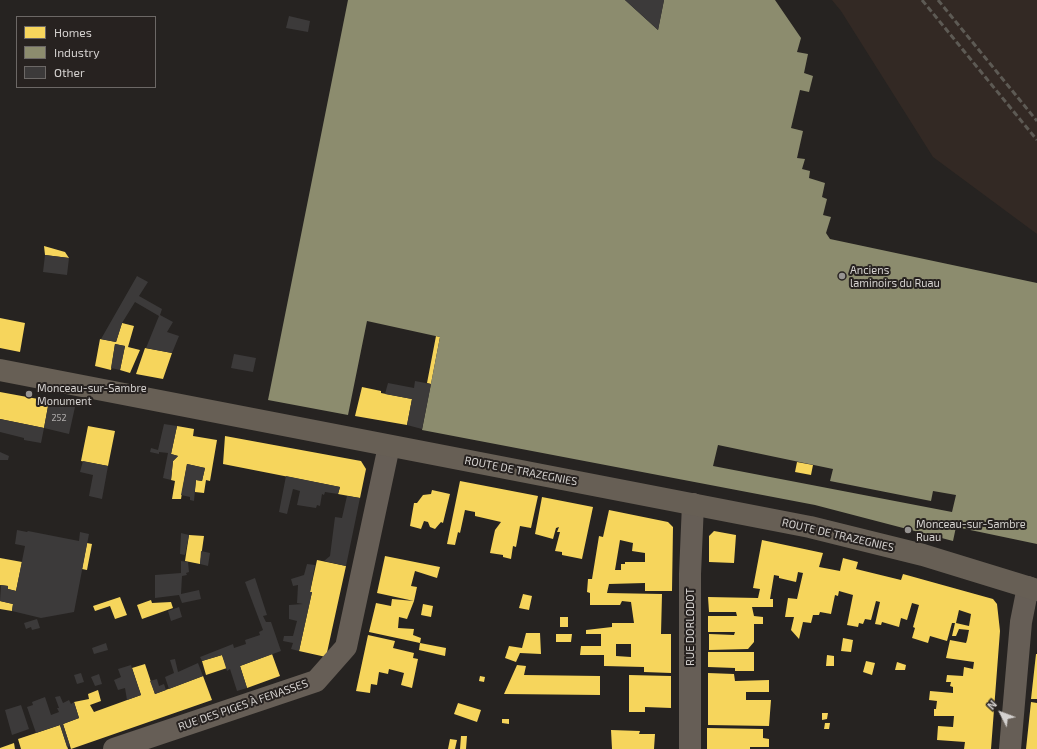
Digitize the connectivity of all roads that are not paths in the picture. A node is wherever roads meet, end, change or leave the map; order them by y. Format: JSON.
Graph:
{"nodes":[{"id":1,"x":0,"y":370,"type":"edge"},
{"id":2,"x":389,"y":446,"type":"junction"},
{"id":3,"x":693,"y":504,"type":"junction"},
{"id":4,"x":1033,"y":588,"type":"edge"},
{"id":5,"x":114,"y":749,"type":"edge"},
{"id":6,"x":690,"y":749,"type":"edge"},
{"id":7,"x":1010,"y":749,"type":"edge"}],
"edges":[{"from":1,"to":2,"type":"main road","name":"ROUTE DE TRAZEGNIES"},
{"from":2,"to":3,"type":"main road","name":"ROUTE DE TRAZEGNIES"},
{"from":2,"to":5,"type":"street","name":"RUE DES PIGES À FENASSES"},
{"from":3,"to":4,"type":"main road","name":"ROUTE DE TRAZEGNIES"},
{"from":3,"to":6,"type":"street","name":"RUE DORLODOT"},
{"from":4,"to":7,"type":"street"}]}
